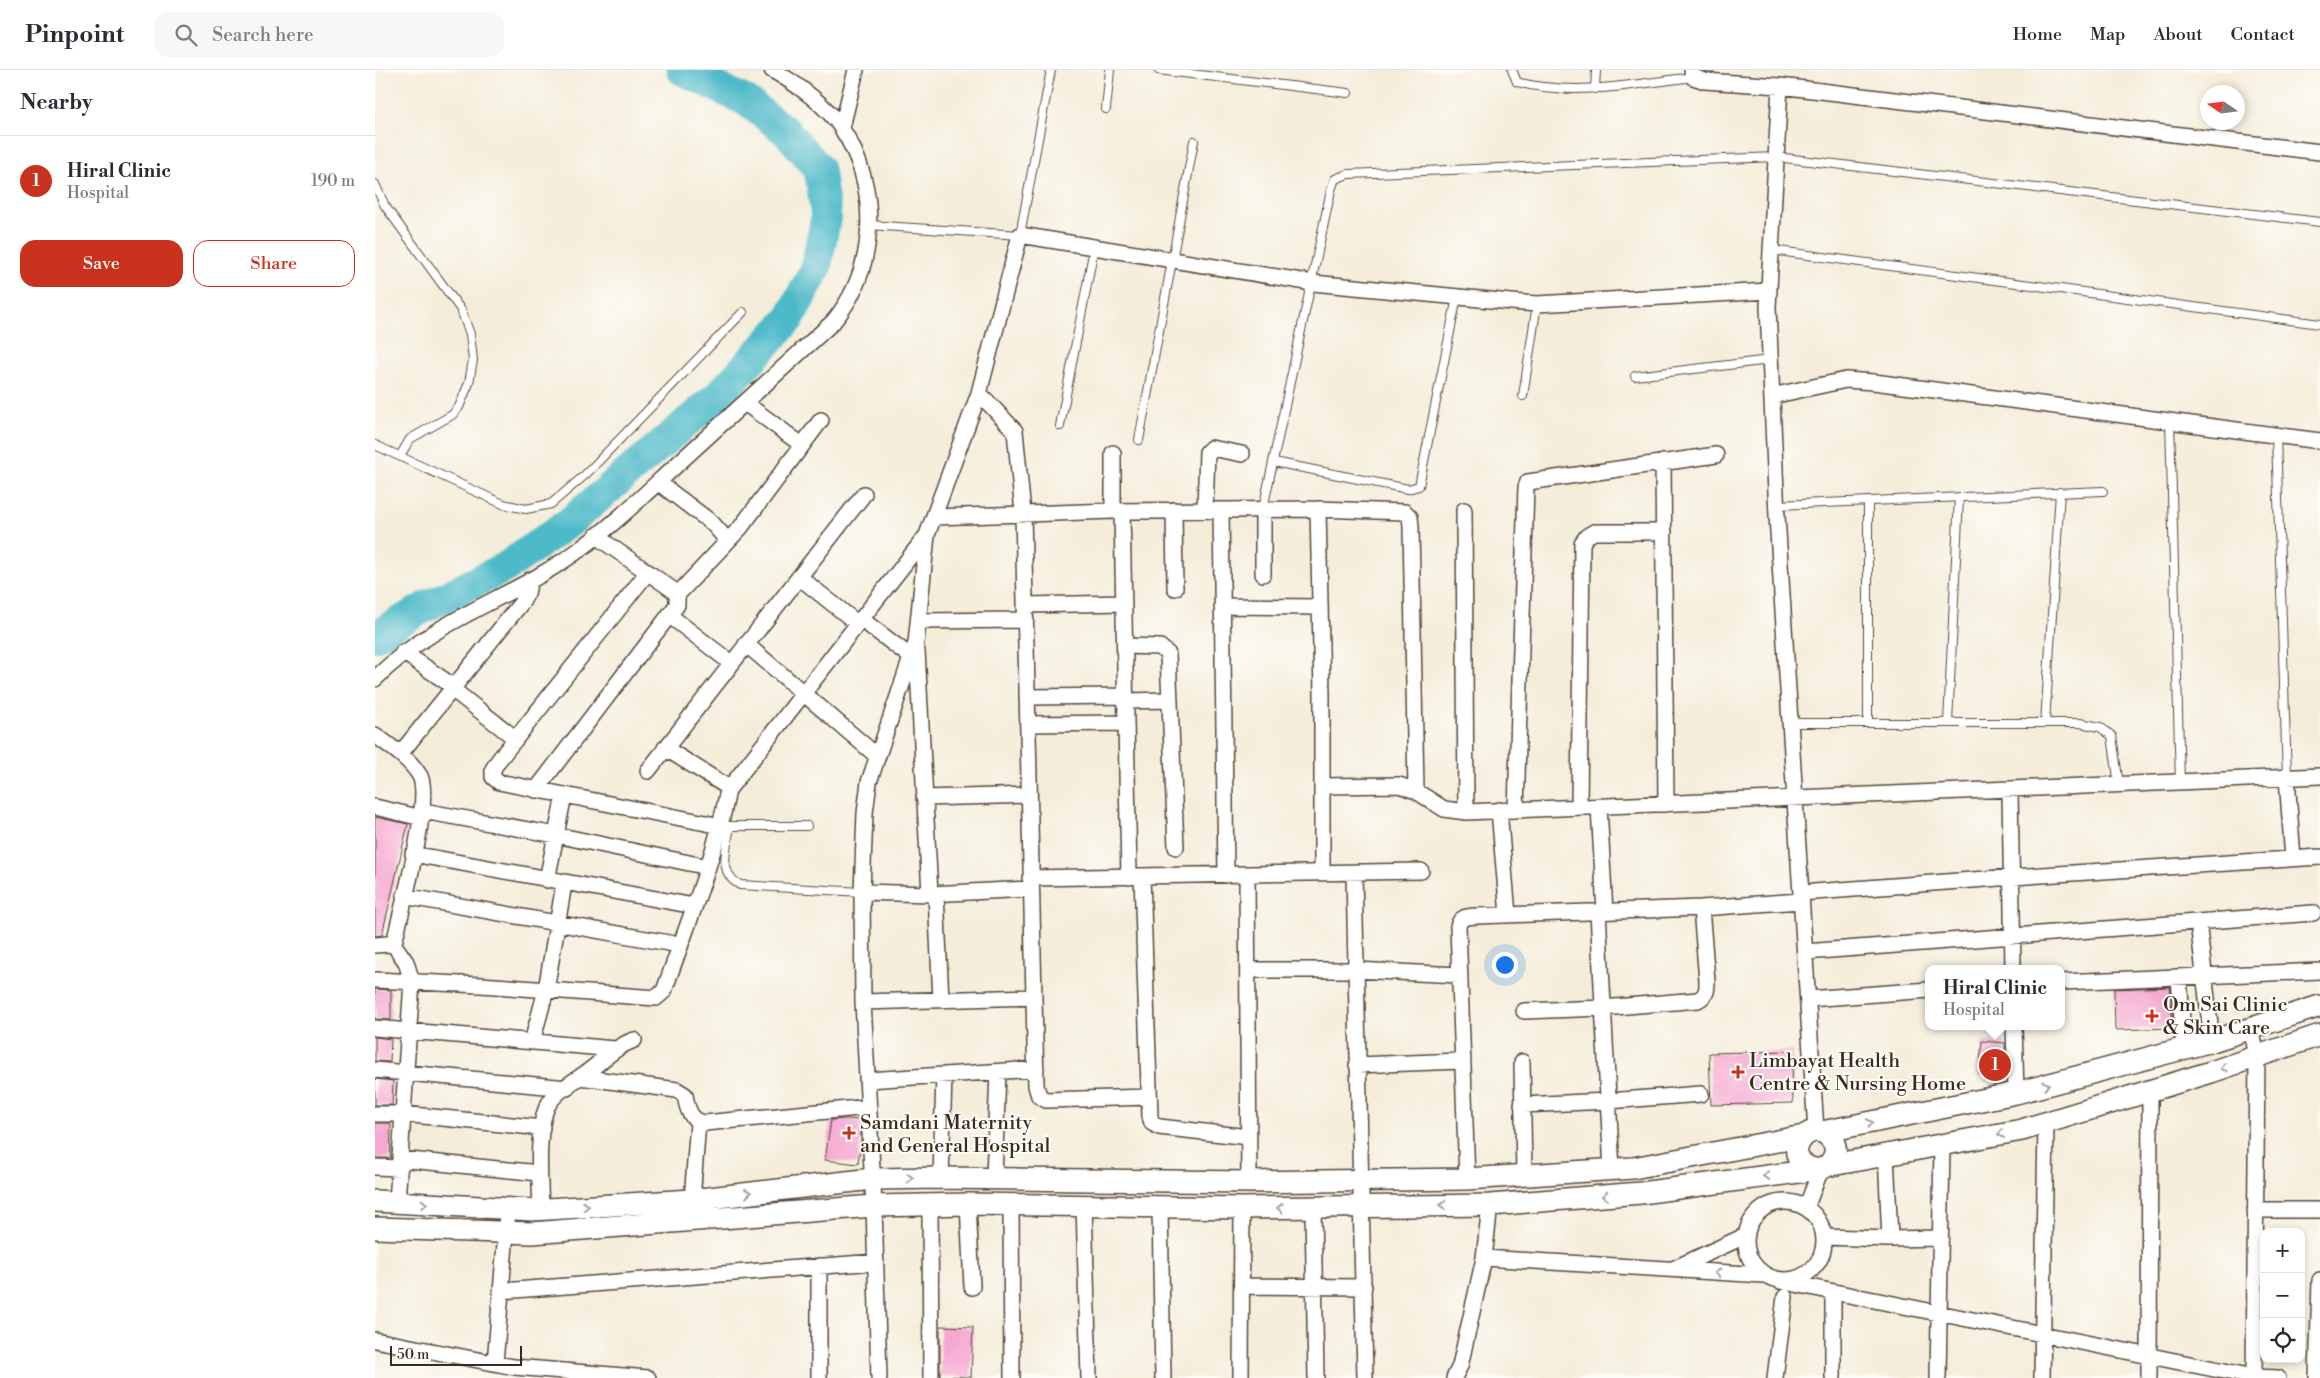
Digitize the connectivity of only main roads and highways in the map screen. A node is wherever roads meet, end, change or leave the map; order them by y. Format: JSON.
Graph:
{"nodes":[{"id":1,"x":2320,"y":1006,"type":"edge"},
{"id":2,"x":2320,"y":1035,"type":"edge"},
{"id":3,"x":1814,"y":1133,"type":"junction"},
{"id":4,"x":1821,"y":1168,"type":"junction"},
{"id":5,"x":375,"y":1201,"type":"edge"},
{"id":6,"x":375,"y":1228,"type":"edge"}],
"edges":[{"from":3,"to":1,"type":"main road","one_way":true},
{"from":2,"to":4,"type":"main road","one_way":true},
{"from":3,"to":4,"type":"main road"},
{"from":3,"to":4,"type":"main road"},
{"from":5,"to":3,"type":"main road","one_way":true},
{"from":4,"to":6,"type":"main road","one_way":true}]}
